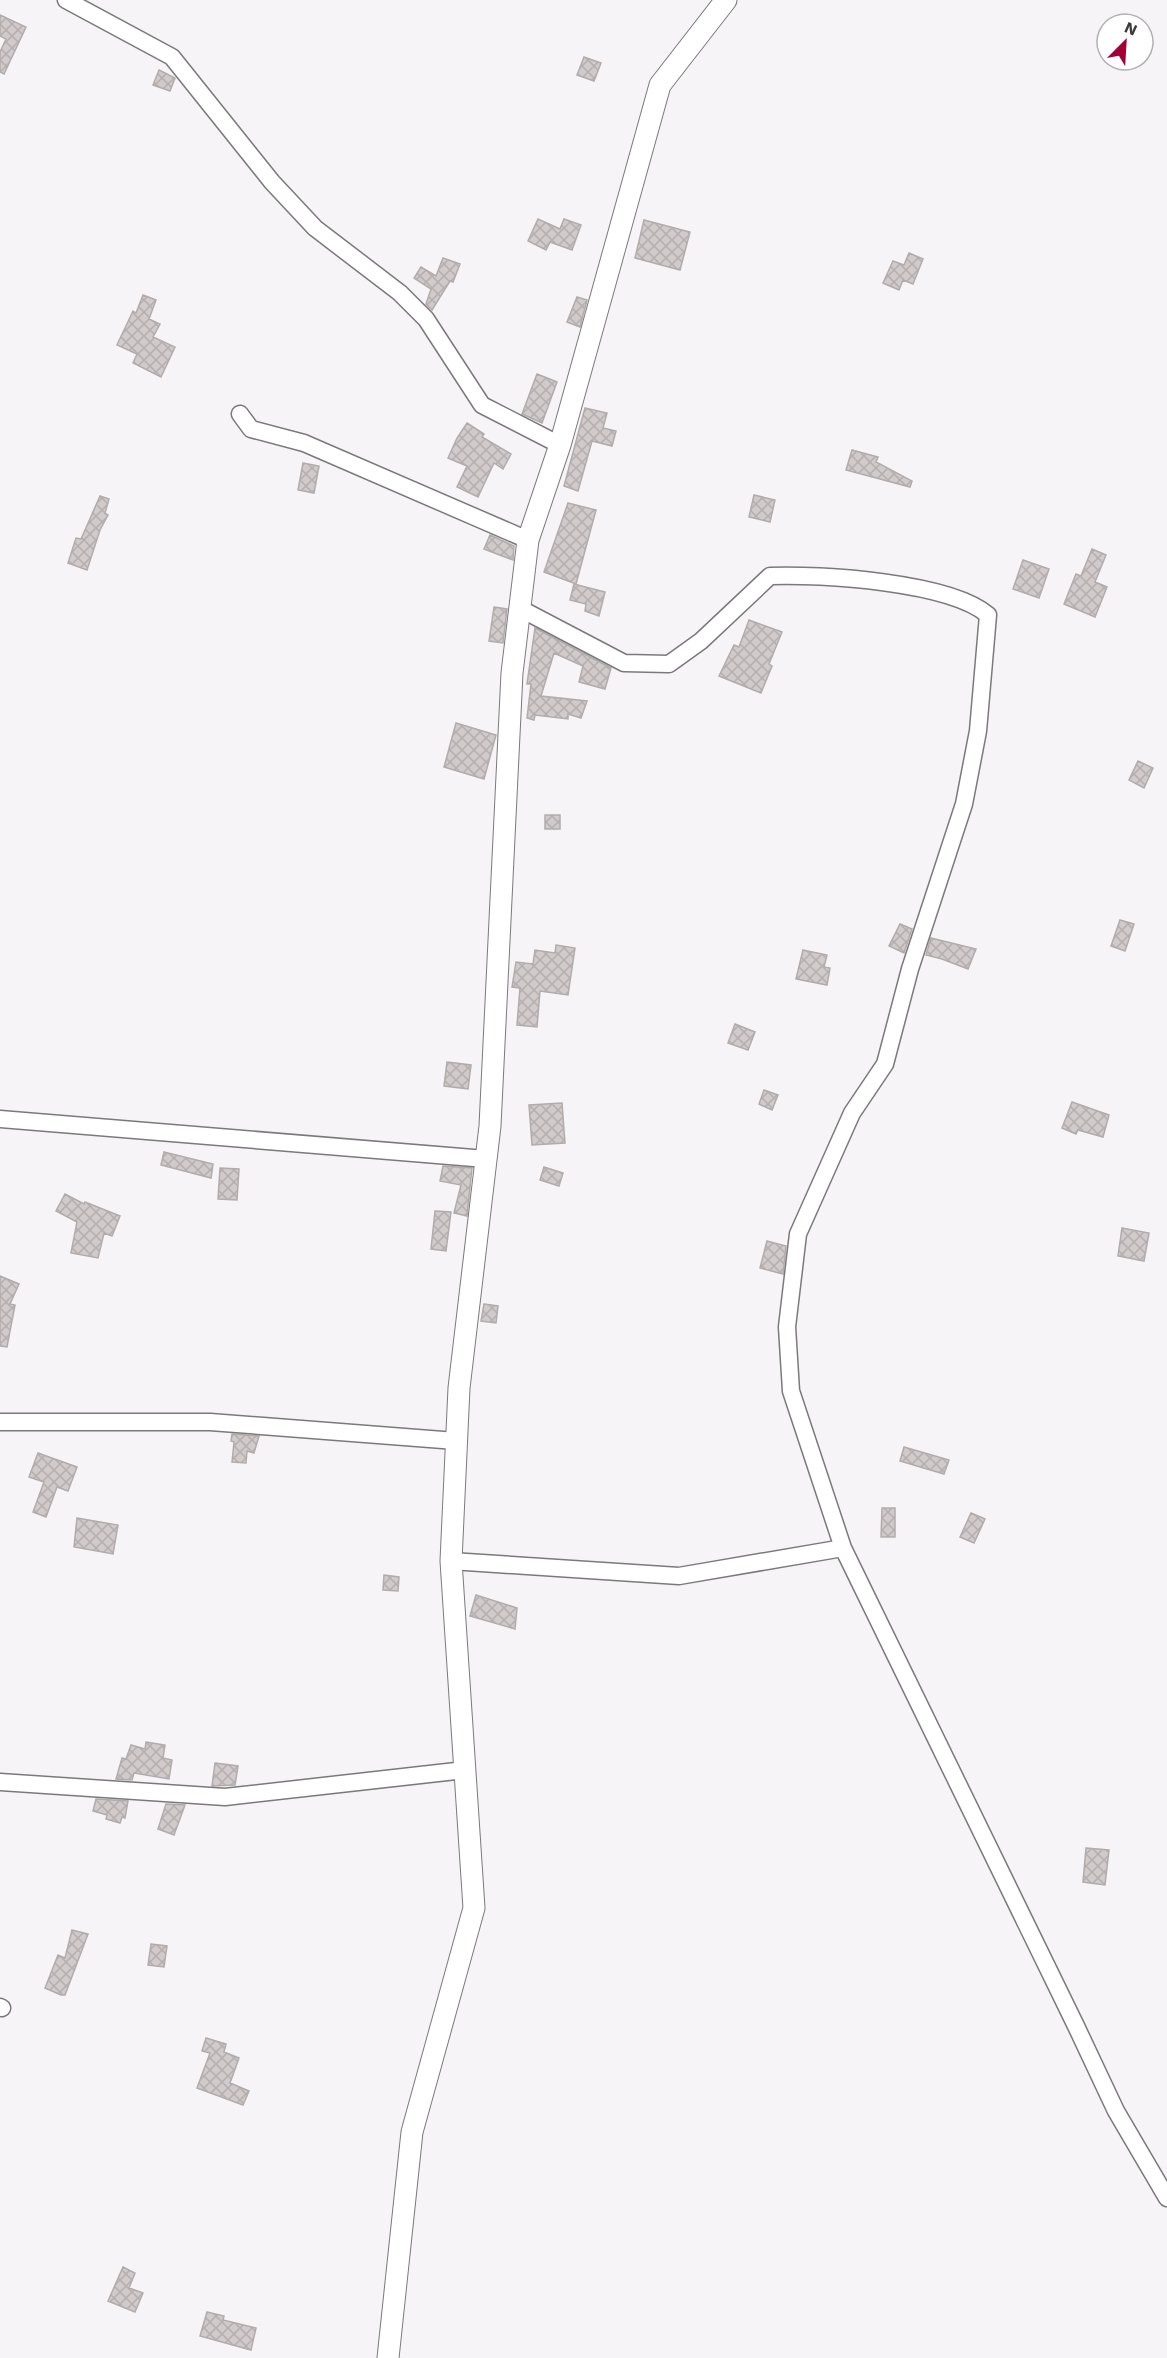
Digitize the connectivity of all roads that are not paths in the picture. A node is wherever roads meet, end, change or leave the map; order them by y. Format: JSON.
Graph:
{"nodes":[{"id":1,"x":66,"y":0,"type":"edge"},
{"id":2,"x":726,"y":0,"type":"edge"},
{"id":3,"x":240,"y":414,"type":"dead end"},
{"id":4,"x":560,"y":445,"type":"junction"},
{"id":5,"x":528,"y":540,"type":"junction"},
{"id":6,"x":521,"y":609,"type":"junction"},
{"id":7,"x":0,"y":1119,"type":"edge"},
{"id":8,"x":486,"y":1159,"type":"junction"},
{"id":9,"x":0,"y":1422,"type":"edge"},
{"id":10,"x":456,"y":1441,"type":"junction"},
{"id":11,"x":843,"y":1548,"type":"junction"},
{"id":12,"x":451,"y":1561,"type":"junction"},
{"id":13,"x":465,"y":1770,"type":"junction"},
{"id":14,"x":0,"y":1782,"type":"edge"},
{"id":15,"x":1167,"y":2198,"type":"edge"},
{"id":16,"x":388,"y":2358,"type":"edge"}],
"edges":[{"from":1,"to":4,"type":"street"},
{"from":2,"to":4,"type":"street"},
{"from":3,"to":5,"type":"street"},
{"from":4,"to":5,"type":"street"},
{"from":5,"to":6,"type":"street"},
{"from":6,"to":8,"type":"street"},
{"from":6,"to":11,"type":"street"},
{"from":7,"to":8,"type":"street"},
{"from":8,"to":10,"type":"street"},
{"from":9,"to":10,"type":"street"},
{"from":10,"to":12,"type":"street"},
{"from":11,"to":12,"type":"street"},
{"from":11,"to":15,"type":"street"},
{"from":12,"to":13,"type":"street"},
{"from":13,"to":14,"type":"street"},
{"from":13,"to":16,"type":"street"}]}
